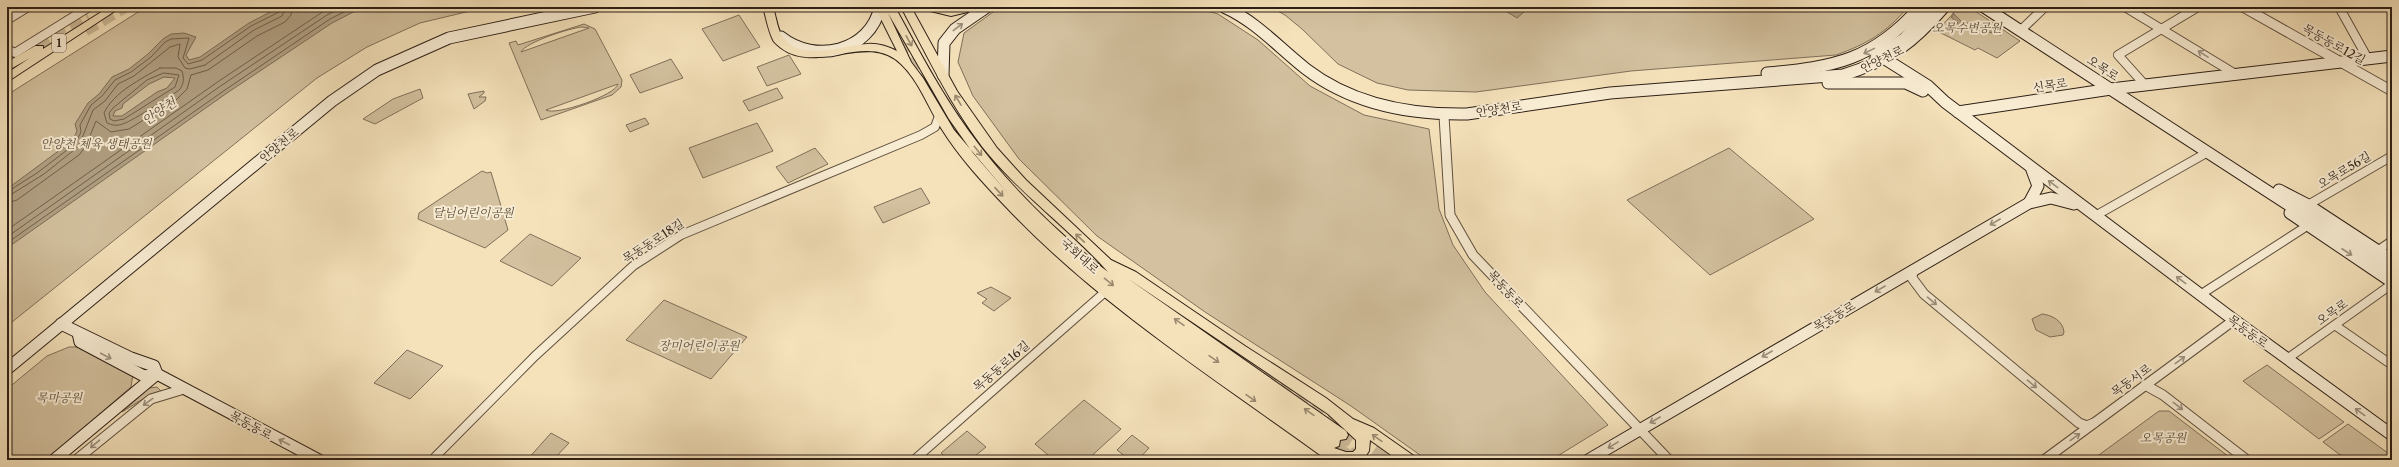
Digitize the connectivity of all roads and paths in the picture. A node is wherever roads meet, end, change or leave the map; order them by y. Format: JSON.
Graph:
{"nodes":[{"id":1,"x":28,"y":7,"type":"edge"},
{"id":2,"x":89,"y":7,"type":"edge"},
{"id":3,"x":116,"y":7,"type":"edge"},
{"id":4,"x":594,"y":7,"type":"edge"},
{"id":5,"x":768,"y":7,"type":"edge"},
{"id":6,"x":773,"y":7,"type":"edge"},
{"id":7,"x":880,"y":7,"type":"edge"},
{"id":8,"x":890,"y":7,"type":"edge"},
{"id":9,"x":906,"y":7,"type":"edge"},
{"id":10,"x":926,"y":7,"type":"edge"},
{"id":11,"x":976,"y":7,"type":"edge"},
{"id":12,"x":987,"y":7,"type":"edge"},
{"id":13,"x":1224,"y":7,"type":"edge"},
{"id":14,"x":1919,"y":7,"type":"edge"},
{"id":15,"x":1933,"y":7,"type":"edge"},
{"id":16,"x":1944,"y":7,"type":"edge"},
{"id":17,"x":1984,"y":7,"type":"edge"},
{"id":18,"x":2045,"y":7,"type":"edge"},
{"id":19,"x":2125,"y":7,"type":"edge"},
{"id":20,"x":2198,"y":7,"type":"edge"},
{"id":21,"x":2243,"y":7,"type":"edge"},
{"id":22,"x":2339,"y":7,"type":"edge"},
{"id":23,"x":104,"y":8,"type":"edge"},
{"id":24,"x":7,"y":20,"type":"edge"},
{"id":25,"x":2161,"y":29,"type":"junction"},
{"id":26,"x":2021,"y":30,"type":"junction"},
{"id":27,"x":42,"y":46,"type":"junction"},
{"id":28,"x":11,"y":51,"type":"edge"},
{"id":29,"x":2392,"y":56,"type":"edge"},
{"id":30,"x":1883,"y":57,"type":"junction"},
{"id":31,"x":2368,"y":60,"type":"junction"},
{"id":32,"x":2343,"y":63,"type":"junction"},
{"id":33,"x":7,"y":66,"type":"edge"},
{"id":34,"x":911,"y":70,"type":"junction"},
{"id":35,"x":943,"y":75,"type":"junction"},
{"id":36,"x":2237,"y":75,"type":"junction"},
{"id":37,"x":7,"y":78,"type":"edge"},
{"id":38,"x":1772,"y":80,"type":"junction"},
{"id":39,"x":1700,"y":85,"type":"junction"},
{"id":40,"x":2146,"y":85,"type":"junction"},
{"id":41,"x":2111,"y":89,"type":"junction"},
{"id":42,"x":2392,"y":91,"type":"edge"},
{"id":43,"x":1945,"y":102,"type":"junction"},
{"id":44,"x":1958,"y":112,"type":"junction"},
{"id":45,"x":939,"y":116,"type":"junction"},
{"id":46,"x":1444,"y":116,"type":"junction"},
{"id":47,"x":950,"y":133,"type":"junction"},
{"id":48,"x":921,"y":134,"type":"junction"},
{"id":49,"x":2208,"y":152,"type":"junction"},
{"id":50,"x":2392,"y":156,"type":"edge"},
{"id":51,"x":2225,"y":163,"type":"junction"},
{"id":52,"x":2029,"y":166,"type":"junction"},
{"id":53,"x":2028,"y":203,"type":"junction"},
{"id":54,"x":2308,"y":205,"type":"junction"},
{"id":55,"x":2095,"y":216,"type":"junction"},
{"id":56,"x":2106,"y":224,"type":"junction"},
{"id":57,"x":2307,"y":226,"type":"junction"},
{"id":58,"x":2392,"y":241,"type":"edge"},
{"id":59,"x":2377,"y":251,"type":"junction"},
{"id":60,"x":2392,"y":260,"type":"edge"},
{"id":61,"x":1108,"y":263,"type":"junction"},
{"id":62,"x":1913,"y":270,"type":"junction"},
{"id":63,"x":2392,"y":272,"type":"edge"},
{"id":64,"x":2392,"y":283,"type":"edge"},
{"id":65,"x":1105,"y":292,"type":"junction"},
{"id":66,"x":2200,"y":295,"type":"junction"},
{"id":67,"x":2234,"y":320,"type":"junction"},
{"id":68,"x":60,"y":324,"type":"junction"},
{"id":69,"x":2336,"y":326,"type":"junction"},
{"id":70,"x":2287,"y":359,"type":"junction"},
{"id":71,"x":2392,"y":365,"type":"edge"},
{"id":72,"x":7,"y":369,"type":"edge"},
{"id":73,"x":157,"y":374,"type":"junction"},
{"id":74,"x":2145,"y":385,"type":"junction"},
{"id":75,"x":184,"y":389,"type":"junction"},
{"id":76,"x":1342,"y":418,"type":"junction"},
{"id":77,"x":2094,"y":423,"type":"junction"},
{"id":78,"x":1639,"y":429,"type":"junction"},
{"id":79,"x":2392,"y":435,"type":"edge"},
{"id":80,"x":1332,"y":442,"type":"junction"},
{"id":81,"x":54,"y":460,"type":"edge"},
{"id":82,"x":76,"y":460,"type":"edge"},
{"id":83,"x":319,"y":460,"type":"edge"},
{"id":84,"x":432,"y":460,"type":"edge"},
{"id":85,"x":914,"y":460,"type":"edge"},
{"id":86,"x":1338,"y":460,"type":"edge"},
{"id":87,"x":1409,"y":460,"type":"edge"},
{"id":88,"x":1588,"y":460,"type":"edge"},
{"id":89,"x":1669,"y":460,"type":"edge"},
{"id":90,"x":2044,"y":460,"type":"edge"},
{"id":91,"x":2247,"y":460,"type":"edge"}],
"edges":[{"from":1,"to":24,"type":"street"},
{"from":2,"to":28,"type":"street"},
{"from":3,"to":37,"type":"main road","number":"1"},
{"from":4,"to":68,"type":"main road","name":"안양천로"},
{"from":5,"to":34,"type":"main road"},
{"from":6,"to":7,"type":"main road"},
{"from":7,"to":34,"type":"main road"},
{"from":8,"to":80,"type":"main road","name":"국회대로","one_way":true},
{"from":9,"to":35,"type":"main road","name":"국회대로"},
{"from":10,"to":11,"type":"main road"},
{"from":35,"to":12,"type":"main road","one_way":true},
{"from":13,"to":46,"type":"main road","name":"안양천로"},
{"from":14,"to":39,"type":"main road","one_way":true},
{"from":15,"to":30,"type":"main road","name":"안양천로"},
{"from":16,"to":30,"type":"main road","name":"안양천로"},
{"from":17,"to":26,"type":"main road","name":"오목로"},
{"from":18,"to":26,"type":"street"},
{"from":19,"to":25,"type":"street"},
{"from":20,"to":25,"type":"street"},
{"from":21,"to":32,"type":"street","name":"목동동로12길"},
{"from":22,"to":31,"type":"street"},
{"from":23,"to":27,"type":"main road","number":"1"},
{"from":36,"to":25,"type":"street","one_way":true},
{"from":25,"to":40,"type":"street"},
{"from":26,"to":41,"type":"main road","name":"오목로"},
{"from":27,"to":28,"type":"main road"},
{"from":27,"to":33,"type":"main road","number":"1"},
{"from":28,"to":33,"type":"main road"},
{"from":29,"to":31,"type":"main road","name":"신목로"},
{"from":30,"to":38,"type":"main road","name":"안양천로"},
{"from":30,"to":43,"type":"main road","name":"목동동로"},
{"from":31,"to":32,"type":"main road","name":"신목로"},
{"from":32,"to":36,"type":"main road","name":"신목로"},
{"from":32,"to":42,"type":"street","name":"목동동로12길"},
{"from":34,"to":45,"type":"main road"},
{"from":61,"to":35,"type":"main road","name":"국회대로","one_way":true},
{"from":36,"to":40,"type":"main road","name":"신목로"},
{"from":38,"to":39,"type":"main road","name":"안양천로"},
{"from":38,"to":43,"type":"main road","name":"목동동로"},
{"from":39,"to":46,"type":"main road","name":"안양천로"},
{"from":40,"to":41,"type":"main road","name":"신목로"},
{"from":41,"to":44,"type":"main road","name":"신목로"},
{"from":41,"to":49,"type":"main road","name":"오목로"},
{"from":43,"to":44,"type":"main road","name":"목동동로"},
{"from":44,"to":52,"type":"main road","name":"목동동로"},
{"from":45,"to":47,"type":"main road"},
{"from":45,"to":48,"type":"street","name":"목동동로18길"},
{"from":46,"to":78,"type":"street","name":"목동동로"},
{"from":47,"to":48,"type":"street","name":"목동동로18길"},
{"from":47,"to":65,"type":"main road","one_way":true},
{"from":48,"to":84,"type":"street","name":"목동동로18길"},
{"from":49,"to":51,"type":"main road","name":"오목로"},
{"from":49,"to":55,"type":"street"},
{"from":50,"to":54,"type":"street","name":"오목로56길"},
{"from":51,"to":54,"type":"main road","name":"오목로"},
{"from":51,"to":57,"type":"main road","name":"오목로"},
{"from":51,"to":63,"type":"main road","name":"오목로"},
{"from":52,"to":53,"type":"main road","name":"목동동로"},
{"from":55,"to":52,"type":"main road","name":"목동동로","one_way":true},
{"from":53,"to":56,"type":"main road","name":"목동동로"},
{"from":53,"to":62,"type":"main road","name":"목동동로","one_way":true},
{"from":54,"to":59,"type":"main road","name":"오목로"},
{"from":55,"to":56,"type":"main road","name":"목동동로"},
{"from":66,"to":56,"type":"main road","name":"목동동로","one_way":true},
{"from":57,"to":64,"type":"main road","name":"오목로","one_way":true},
{"from":57,"to":66,"type":"street"},
{"from":58,"to":59,"type":"street"},
{"from":59,"to":60,"type":"main road","name":"오목로"},
{"from":61,"to":76,"type":"main road"},
{"from":80,"to":61,"type":"main road","name":"국회대로","one_way":true},
{"from":62,"to":77,"type":"street","one_way":true},
{"from":62,"to":78,"type":"main road","name":"목동동로","one_way":true},
{"from":64,"to":69,"type":"street","name":"오목로"},
{"from":65,"to":80,"type":"main road","one_way":true},
{"from":65,"to":85,"type":"street","name":"목동동로16길"},
{"from":66,"to":67,"type":"main road","name":"목동동로"},
{"from":67,"to":70,"type":"main road","name":"목동동로"},
{"from":74,"to":67,"type":"street","name":"목동서로","one_way":true},
{"from":68,"to":72,"type":"main road","name":"안양천로"},
{"from":68,"to":73,"type":"main road","name":"목동동로"},
{"from":69,"to":70,"type":"street","name":"오목로"},
{"from":69,"to":71,"type":"street"},
{"from":79,"to":70,"type":"main road","name":"목동동로","one_way":true},
{"from":73,"to":75,"type":"main road","name":"목동동로"},
{"from":73,"to":81,"type":"main road"},
{"from":74,"to":77,"type":"street","name":"목동서로"},
{"from":74,"to":91,"type":"street","one_way":true},
{"from":75,"to":82,"type":"street","one_way":true},
{"from":83,"to":75,"type":"main road","name":"목동동로","one_way":true},
{"from":76,"to":80,"type":"main road"},
{"from":87,"to":76,"type":"main road","one_way":true},
{"from":90,"to":77,"type":"street","name":"목동서로","one_way":true},
{"from":78,"to":88,"type":"main road","name":"목동동로","one_way":true},
{"from":78,"to":89,"type":"street"},
{"from":80,"to":86,"type":"main road"}]}
